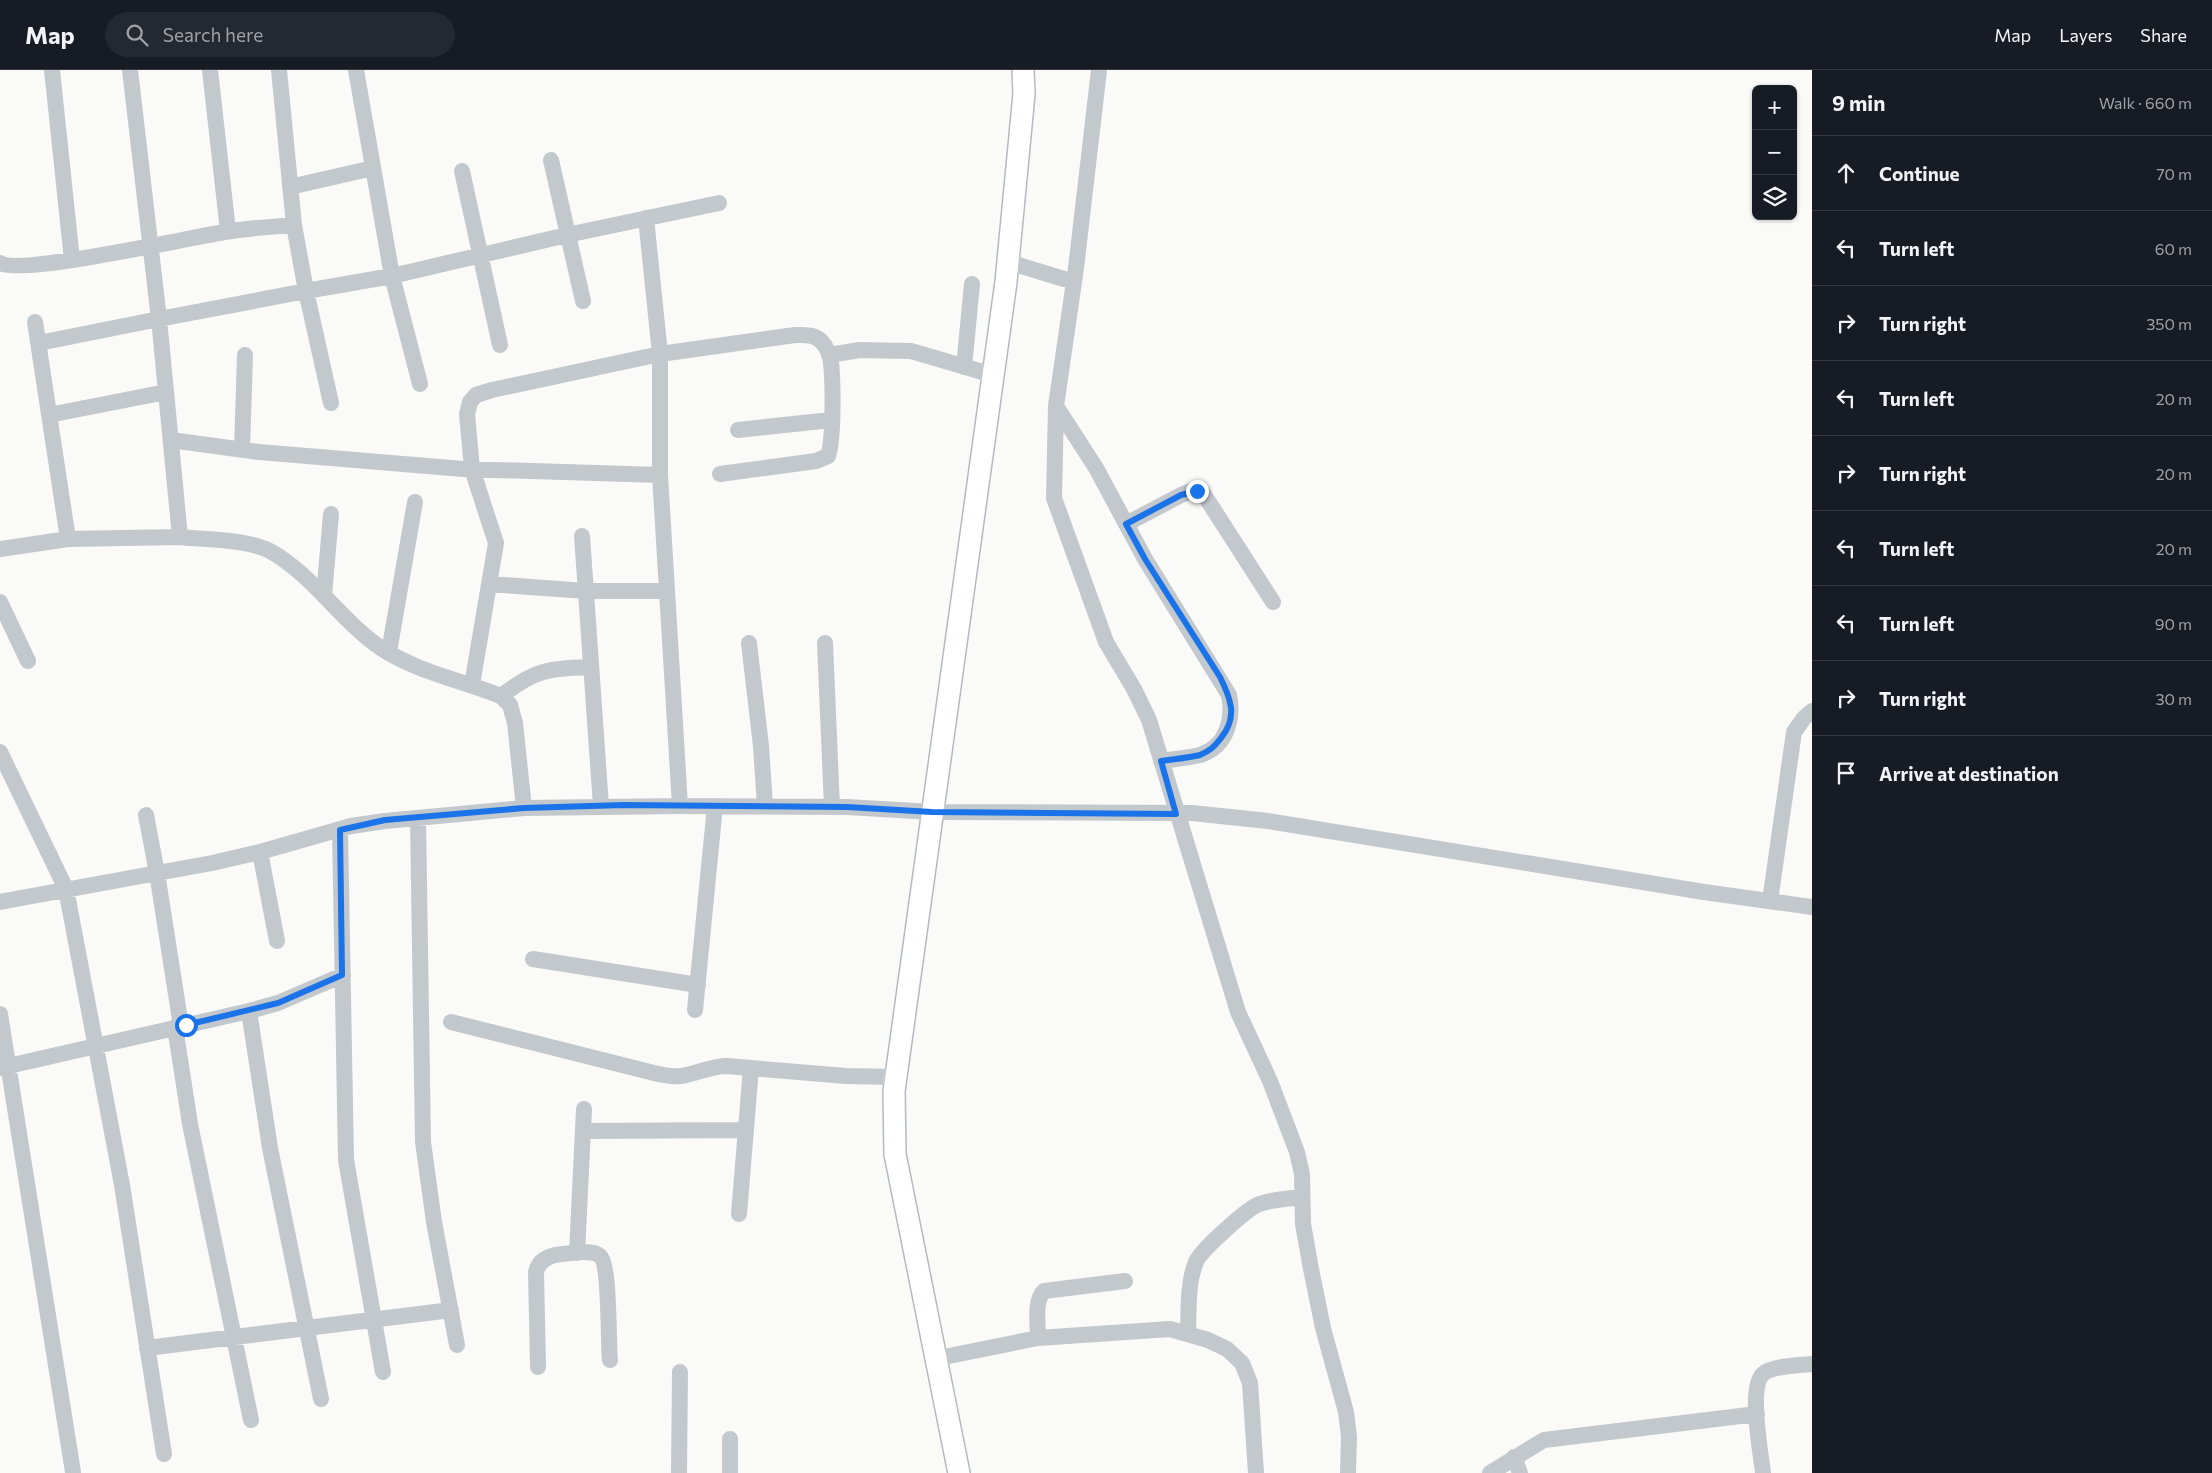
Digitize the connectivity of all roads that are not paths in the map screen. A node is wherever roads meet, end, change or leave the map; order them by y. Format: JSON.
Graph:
{"nodes":[{"id":1,"x":52,"y":70,"type":"edge"},
{"id":2,"x":130,"y":70,"type":"edge"},
{"id":3,"x":210,"y":70,"type":"edge"},
{"id":4,"x":279,"y":70,"type":"edge"},
{"id":5,"x":356,"y":70,"type":"edge"},
{"id":6,"x":1023,"y":70,"type":"edge"},
{"id":7,"x":1099,"y":70,"type":"edge"},
{"id":8,"x":551,"y":160,"type":"dead end"},
{"id":9,"x":373,"y":168,"type":"junction"},
{"id":10,"x":462,"y":171,"type":"dead end"},
{"id":11,"x":290,"y":187,"type":"junction"},
{"id":12,"x":719,"y":203,"type":"dead end"},
{"id":13,"x":646,"y":218,"type":"junction"},
{"id":14,"x":294,"y":225,"type":"junction"},
{"id":15,"x":228,"y":232,"type":"junction"},
{"id":16,"x":567,"y":235,"type":"junction"},
{"id":17,"x":149,"y":245,"type":"junction"},
{"id":18,"x":480,"y":255,"type":"junction"},
{"id":19,"x":72,"y":260,"type":"junction"},
{"id":20,"x":1008,"y":262,"type":"junction"},
{"id":21,"x":0,"y":263,"type":"edge"},
{"id":22,"x":392,"y":276,"type":"junction"},
{"id":23,"x":1064,"y":279,"type":"dead end"},
{"id":24,"x":972,"y":284,"type":"dead end"},
{"id":25,"x":306,"y":291,"type":"junction"},
{"id":26,"x":583,"y":301,"type":"dead end"},
{"id":27,"x":159,"y":319,"type":"junction"},
{"id":28,"x":35,"y":322,"type":"dead end"},
{"id":29,"x":39,"y":343,"type":"junction"},
{"id":30,"x":500,"y":345,"type":"dead end"},
{"id":31,"x":660,"y":354,"type":"junction"},
{"id":32,"x":245,"y":355,"type":"dead end"},
{"id":33,"x":829,"y":355,"type":"junction"},
{"id":34,"x":964,"y":366,"type":"junction"},
{"id":35,"x":993,"y":375,"type":"junction"},
{"id":36,"x":420,"y":384,"type":"dead end"},
{"id":37,"x":166,"y":392,"type":"junction"},
{"id":38,"x":331,"y":403,"type":"dead end"},
{"id":39,"x":1056,"y":406,"type":"junction"},
{"id":40,"x":49,"y":415,"type":"junction"},
{"id":41,"x":831,"y":420,"type":"junction"},
{"id":42,"x":738,"y":430,"type":"dead end"},
{"id":43,"x":171,"y":440,"type":"junction"},
{"id":44,"x":242,"y":450,"type":"junction"},
{"id":45,"x":472,"y":469,"type":"junction"},
{"id":46,"x":720,"y":474,"type":"dead end"},
{"id":47,"x":660,"y":475,"type":"junction"},
{"id":48,"x":415,"y":502,"type":"dead end"},
{"id":49,"x":331,"y":514,"type":"dead end"},
{"id":50,"x":1126,"y":524,"type":"junction"},
{"id":51,"x":582,"y":536,"type":"dead end"},
{"id":52,"x":180,"y":538,"type":"junction"},
{"id":53,"x":68,"y":539,"type":"junction"},
{"id":54,"x":0,"y":549,"type":"edge"},
{"id":55,"x":489,"y":584,"type":"junction"},
{"id":56,"x":586,"y":591,"type":"junction"},
{"id":57,"x":667,"y":591,"type":"junction"},
{"id":58,"x":324,"y":596,"type":"junction"},
{"id":59,"x":0,"y":602,"type":"edge"},
{"id":60,"x":1273,"y":602,"type":"dead end"},
{"id":61,"x":749,"y":643,"type":"dead end"},
{"id":62,"x":825,"y":643,"type":"dead end"},
{"id":63,"x":389,"y":652,"type":"junction"},
{"id":64,"x":28,"y":661,"type":"dead end"},
{"id":65,"x":591,"y":667,"type":"junction"},
{"id":66,"x":472,"y":685,"type":"junction"},
{"id":67,"x":500,"y":696,"type":"junction"},
{"id":68,"x":1812,"y":712,"type":"edge"},
{"id":69,"x":0,"y":752,"type":"edge"},
{"id":70,"x":1161,"y":761,"type":"junction"},
{"id":71,"x":601,"y":806,"type":"junction"},
{"id":72,"x":680,"y":806,"type":"junction"},
{"id":73,"x":715,"y":806,"type":"junction"},
{"id":74,"x":765,"y":806,"type":"junction"},
{"id":75,"x":832,"y":807,"type":"junction"},
{"id":76,"x":524,"y":808,"type":"junction"},
{"id":77,"x":932,"y":812,"type":"junction"},
{"id":78,"x":1176,"y":814,"type":"junction"},
{"id":79,"x":146,"y":815,"type":"dead end"},
{"id":80,"x":418,"y":818,"type":"junction"},
{"id":81,"x":340,"y":830,"type":"junction"},
{"id":82,"x":260,"y":852,"type":"junction"},
{"id":83,"x":157,"y":873,"type":"junction"},
{"id":84,"x":66,"y":889,"type":"junction"},
{"id":85,"x":1770,"y":901,"type":"junction"},
{"id":86,"x":0,"y":902,"type":"edge"},
{"id":87,"x":1812,"y":907,"type":"edge"},
{"id":88,"x":278,"y":941,"type":"dead end"},
{"id":89,"x":533,"y":959,"type":"dead end"},
{"id":90,"x":342,"y":975,"type":"junction"},
{"id":91,"x":698,"y":985,"type":"junction"},
{"id":92,"x":695,"y":1010,"type":"dead end"},
{"id":93,"x":249,"y":1011,"type":"junction"},
{"id":94,"x":0,"y":1014,"type":"edge"},
{"id":95,"x":451,"y":1022,"type":"dead end"},
{"id":96,"x":178,"y":1026,"type":"junction"},
{"id":97,"x":94,"y":1046,"type":"junction"},
{"id":98,"x":4,"y":1067,"type":"edge"},
{"id":99,"x":751,"y":1068,"type":"junction"},
{"id":100,"x":896,"y":1076,"type":"junction"},
{"id":101,"x":584,"y":1109,"type":"dead end"},
{"id":102,"x":746,"y":1130,"type":"junction"},
{"id":103,"x":583,"y":1131,"type":"junction"},
{"id":104,"x":1302,"y":1197,"type":"junction"},
{"id":105,"x":739,"y":1214,"type":"dead end"},
{"id":106,"x":577,"y":1253,"type":"junction"},
{"id":107,"x":1125,"y":1281,"type":"dead end"},
{"id":108,"x":450,"y":1310,"type":"junction"},
{"id":109,"x":374,"y":1320,"type":"junction"},
{"id":110,"x":307,"y":1328,"type":"junction"},
{"id":111,"x":1188,"y":1334,"type":"junction"},
{"id":112,"x":234,"y":1338,"type":"junction"},
{"id":113,"x":1038,"y":1338,"type":"junction"},
{"id":114,"x":457,"y":1345,"type":"dead end"},
{"id":115,"x":147,"y":1348,"type":"junction"},
{"id":116,"x":934,"y":1359,"type":"junction"},
{"id":117,"x":610,"y":1360,"type":"dead end"},
{"id":118,"x":1812,"y":1364,"type":"edge"},
{"id":119,"x":538,"y":1367,"type":"dead end"},
{"id":120,"x":383,"y":1372,"type":"dead end"},
{"id":121,"x":680,"y":1372,"type":"dead end"},
{"id":122,"x":322,"y":1399,"type":"dead end"},
{"id":123,"x":1757,"y":1414,"type":"junction"},
{"id":124,"x":250,"y":1420,"type":"dead end"},
{"id":125,"x":730,"y":1439,"type":"dead end"},
{"id":126,"x":164,"y":1454,"type":"dead end"},
{"id":127,"x":1514,"y":1457,"type":"junction"},
{"id":128,"x":73,"y":1472,"type":"edge"},
{"id":129,"x":679,"y":1473,"type":"edge"},
{"id":130,"x":730,"y":1473,"type":"edge"},
{"id":131,"x":959,"y":1473,"type":"edge"},
{"id":132,"x":1256,"y":1473,"type":"edge"},
{"id":133,"x":1348,"y":1473,"type":"edge"},
{"id":134,"x":1490,"y":1473,"type":"edge"},
{"id":135,"x":1520,"y":1473,"type":"edge"},
{"id":136,"x":1763,"y":1473,"type":"edge"}],
"edges":[{"from":1,"to":19,"type":"street"},
{"from":2,"to":17,"type":"street"},
{"from":3,"to":15,"type":"street"},
{"from":4,"to":11,"type":"street"},
{"from":5,"to":9,"type":"street"},
{"from":6,"to":20,"type":"main road"},
{"from":7,"to":39,"type":"street"},
{"from":8,"to":16,"type":"street"},
{"from":9,"to":11,"type":"street"},
{"from":9,"to":22,"type":"street"},
{"from":10,"to":18,"type":"street"},
{"from":11,"to":14,"type":"street"},
{"from":12,"to":13,"type":"street"},
{"from":13,"to":16,"type":"street"},
{"from":13,"to":31,"type":"street"},
{"from":14,"to":15,"type":"street"},
{"from":14,"to":25,"type":"street"},
{"from":15,"to":17,"type":"street"},
{"from":16,"to":18,"type":"street"},
{"from":16,"to":26,"type":"street"},
{"from":17,"to":19,"type":"street"},
{"from":17,"to":27,"type":"street"},
{"from":18,"to":22,"type":"street"},
{"from":18,"to":30,"type":"street"},
{"from":19,"to":21,"type":"street"},
{"from":20,"to":23,"type":"street"},
{"from":20,"to":35,"type":"main road"},
{"from":22,"to":25,"type":"street"},
{"from":22,"to":36,"type":"street"},
{"from":24,"to":34,"type":"street"},
{"from":25,"to":27,"type":"street"},
{"from":25,"to":38,"type":"street"},
{"from":27,"to":29,"type":"street"},
{"from":27,"to":37,"type":"street"},
{"from":28,"to":29,"type":"street"},
{"from":29,"to":40,"type":"street"},
{"from":31,"to":33,"type":"street"},
{"from":31,"to":45,"type":"street"},
{"from":31,"to":47,"type":"street"},
{"from":32,"to":44,"type":"street"},
{"from":33,"to":34,"type":"street"},
{"from":33,"to":41,"type":"street"},
{"from":34,"to":35,"type":"street"},
{"from":35,"to":77,"type":"main road"},
{"from":37,"to":40,"type":"street"},
{"from":37,"to":43,"type":"street"},
{"from":39,"to":50,"type":"street"},
{"from":39,"to":70,"type":"street"},
{"from":40,"to":53,"type":"street"},
{"from":41,"to":42,"type":"street"},
{"from":41,"to":46,"type":"street"},
{"from":43,"to":44,"type":"street"},
{"from":43,"to":52,"type":"street"},
{"from":44,"to":45,"type":"street"},
{"from":45,"to":47,"type":"street"},
{"from":45,"to":55,"type":"street"},
{"from":47,"to":57,"type":"street"},
{"from":48,"to":63,"type":"street"},
{"from":49,"to":58,"type":"street"},
{"from":50,"to":60,"type":"street"},
{"from":50,"to":70,"type":"street"},
{"from":51,"to":56,"type":"street"},
{"from":52,"to":53,"type":"street"},
{"from":52,"to":58,"type":"street"},
{"from":53,"to":54,"type":"street"},
{"from":55,"to":56,"type":"street"},
{"from":55,"to":66,"type":"street"},
{"from":56,"to":57,"type":"street"},
{"from":56,"to":65,"type":"street"},
{"from":57,"to":72,"type":"street"},
{"from":58,"to":63,"type":"street"},
{"from":59,"to":64,"type":"street"},
{"from":61,"to":74,"type":"street"},
{"from":62,"to":75,"type":"street"},
{"from":63,"to":66,"type":"street"},
{"from":65,"to":67,"type":"street"},
{"from":65,"to":71,"type":"street"},
{"from":66,"to":67,"type":"street"},
{"from":67,"to":76,"type":"street"},
{"from":68,"to":85,"type":"street"},
{"from":69,"to":84,"type":"street"},
{"from":70,"to":78,"type":"street"},
{"from":71,"to":72,"type":"street"},
{"from":71,"to":76,"type":"street"},
{"from":72,"to":73,"type":"street"},
{"from":73,"to":74,"type":"street"},
{"from":73,"to":91,"type":"street"},
{"from":74,"to":75,"type":"street"},
{"from":75,"to":77,"type":"street"},
{"from":76,"to":80,"type":"street"},
{"from":77,"to":78,"type":"street"},
{"from":77,"to":100,"type":"main road"},
{"from":78,"to":85,"type":"street"},
{"from":78,"to":104,"type":"street"},
{"from":79,"to":83,"type":"street"},
{"from":80,"to":81,"type":"street"},
{"from":80,"to":108,"type":"street"},
{"from":81,"to":82,"type":"street"},
{"from":81,"to":90,"type":"street"},
{"from":82,"to":83,"type":"street"},
{"from":82,"to":88,"type":"street"},
{"from":83,"to":84,"type":"street"},
{"from":83,"to":96,"type":"street"},
{"from":84,"to":86,"type":"street"},
{"from":84,"to":97,"type":"street"},
{"from":85,"to":87,"type":"street"},
{"from":89,"to":91,"type":"street"},
{"from":90,"to":93,"type":"street"},
{"from":90,"to":109,"type":"street"},
{"from":91,"to":92,"type":"street"},
{"from":93,"to":96,"type":"street"},
{"from":93,"to":110,"type":"street"},
{"from":94,"to":98,"type":"street"},
{"from":95,"to":99,"type":"street"},
{"from":96,"to":97,"type":"street"},
{"from":96,"to":112,"type":"street"},
{"from":97,"to":98,"type":"street"},
{"from":97,"to":115,"type":"street"},
{"from":98,"to":128,"type":"street"},
{"from":99,"to":100,"type":"street"},
{"from":99,"to":102,"type":"street"},
{"from":100,"to":116,"type":"main road"},
{"from":101,"to":103,"type":"street"},
{"from":102,"to":103,"type":"street"},
{"from":102,"to":105,"type":"street"},
{"from":103,"to":106,"type":"street"},
{"from":104,"to":111,"type":"street"},
{"from":104,"to":133,"type":"street"},
{"from":106,"to":117,"type":"street"},
{"from":106,"to":119,"type":"street"},
{"from":107,"to":113,"type":"street"},
{"from":108,"to":109,"type":"street"},
{"from":108,"to":114,"type":"street"},
{"from":109,"to":110,"type":"street"},
{"from":109,"to":120,"type":"street"},
{"from":110,"to":112,"type":"street"},
{"from":110,"to":122,"type":"street"},
{"from":111,"to":113,"type":"street"},
{"from":111,"to":132,"type":"street"},
{"from":112,"to":115,"type":"street"},
{"from":112,"to":124,"type":"street"},
{"from":113,"to":116,"type":"street"},
{"from":115,"to":126,"type":"street"},
{"from":116,"to":131,"type":"main road"},
{"from":118,"to":123,"type":"street"},
{"from":121,"to":129,"type":"street"},
{"from":123,"to":127,"type":"street"},
{"from":123,"to":136,"type":"street"},
{"from":125,"to":130,"type":"street"},
{"from":127,"to":134,"type":"street"},
{"from":127,"to":135,"type":"street"}]}
